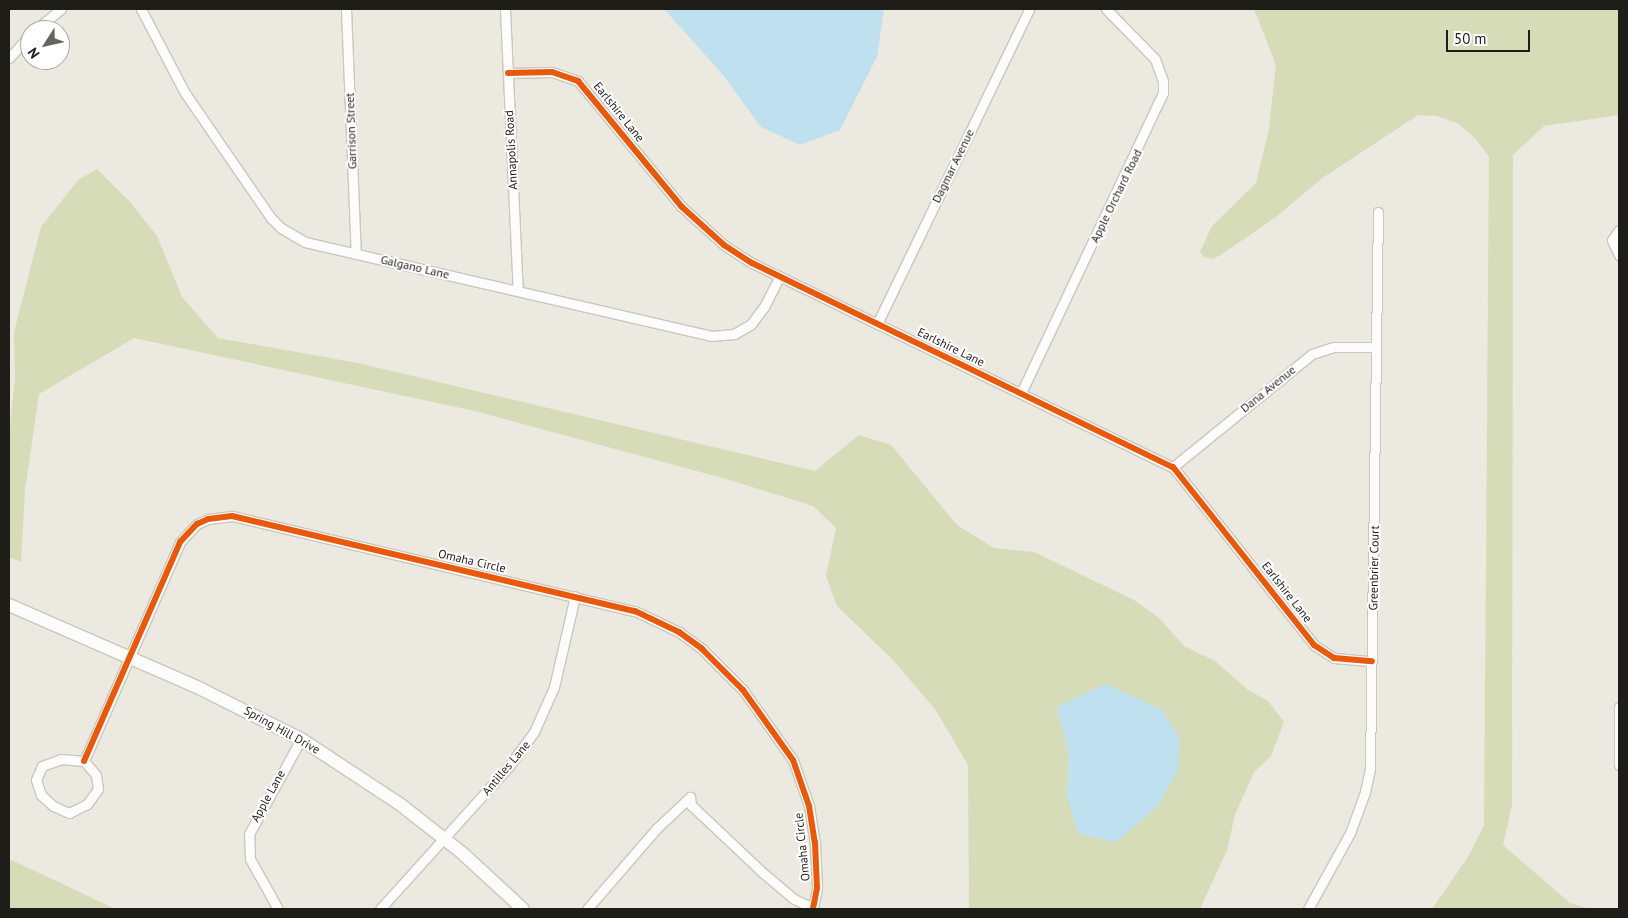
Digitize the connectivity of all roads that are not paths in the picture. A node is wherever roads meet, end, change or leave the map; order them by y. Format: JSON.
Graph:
{"nodes":[{"id":1,"x":61,"y":9,"type":"edge"},
{"id":2,"x":141,"y":9,"type":"edge"},
{"id":3,"x":346,"y":9,"type":"edge"},
{"id":4,"x":505,"y":9,"type":"edge"},
{"id":5,"x":1029,"y":9,"type":"edge"},
{"id":6,"x":1106,"y":9,"type":"edge"},
{"id":7,"x":48,"y":20,"type":"edge"},
{"id":8,"x":20,"y":46,"type":"edge"},
{"id":9,"x":9,"y":58,"type":"edge"},
{"id":10,"x":508,"y":74,"type":"junction"},
{"id":11,"x":1378,"y":212,"type":"dead end"},
{"id":12,"x":1619,"y":230,"type":"edge"},
{"id":13,"x":356,"y":254,"type":"junction"},
{"id":14,"x":1619,"y":255,"type":"edge"},
{"id":15,"x":779,"y":277,"type":"junction"},
{"id":16,"x":518,"y":291,"type":"junction"},
{"id":17,"x":877,"y":324,"type":"junction"},
{"id":18,"x":1376,"y":347,"type":"junction"},
{"id":19,"x":1020,"y":393,"type":"junction"},
{"id":20,"x":1173,"y":467,"type":"junction"},
{"id":21,"x":575,"y":596,"type":"junction"},
{"id":22,"x":9,"y":605,"type":"edge"},
{"id":23,"x":130,"y":658,"type":"junction"},
{"id":24,"x":1372,"y":661,"type":"junction"},
{"id":25,"x":1619,"y":707,"type":"edge"},
{"id":26,"x":301,"y":739,"type":"junction"},
{"id":27,"x":84,"y":761,"type":"junction"},
{"id":28,"x":1619,"y":765,"type":"edge"},
{"id":29,"x":444,"y":838,"type":"junction"},
{"id":30,"x":813,"y":908,"type":"edge"},
{"id":31,"x":278,"y":909,"type":"edge"},
{"id":32,"x":380,"y":909,"type":"edge"},
{"id":33,"x":523,"y":909,"type":"edge"},
{"id":34,"x":587,"y":909,"type":"edge"},
{"id":35,"x":1308,"y":909,"type":"edge"}],
"edges":[{"from":1,"to":7,"type":"street"},
{"from":2,"to":13,"type":"street","name":"Galgano Lane"},
{"from":3,"to":13,"type":"street","name":"Garrison Street"},
{"from":4,"to":10,"type":"street","name":"Annapolis Road"},
{"from":5,"to":17,"type":"street","name":"Dagmar Avenue"},
{"from":6,"to":19,"type":"street","name":"Apple Orchard Road"},
{"from":8,"to":9,"type":"street"},
{"from":10,"to":15,"type":"street","name":"Earlshire Lane"},
{"from":10,"to":16,"type":"street","name":"Annapolis Road"},
{"from":11,"to":18,"type":"street","name":"Greenbrier Court"},
{"from":12,"to":14,"type":"street"},
{"from":13,"to":16,"type":"street","name":"Galgano Lane"},
{"from":15,"to":16,"type":"street","name":"Galgano Lane"},
{"from":15,"to":17,"type":"street","name":"Earlshire Lane"},
{"from":17,"to":19,"type":"street","name":"Earlshire Lane"},
{"from":18,"to":20,"type":"street","name":"Dana Avenue"},
{"from":18,"to":24,"type":"street","name":"Greenbrier Court"},
{"from":19,"to":20,"type":"street","name":"Earlshire Lane"},
{"from":20,"to":24,"type":"street","name":"Earlshire Lane"},
{"from":21,"to":23,"type":"street","name":"Omaha Circle"},
{"from":21,"to":29,"type":"street","name":"Antilles Lane"},
{"from":21,"to":30,"type":"street","name":"Omaha Circle"},
{"from":22,"to":23,"type":"main road","name":"Spring Hill Drive"},
{"from":23,"to":26,"type":"main road","name":"Spring Hill Drive"},
{"from":23,"to":27,"type":"street","name":"Omaha Circle"},
{"from":24,"to":35,"type":"street","name":"Greenbrier Court"},
{"from":25,"to":28,"type":"street"},
{"from":26,"to":29,"type":"main road","name":"Spring Hill Drive"},
{"from":26,"to":31,"type":"street","name":"Apple Lane"},
{"from":27,"to":27,"type":"street"},
{"from":29,"to":32,"type":"street","name":"Antilles Lane"},
{"from":29,"to":33,"type":"main road","name":"Spring Hill Drive"},
{"from":30,"to":34,"type":"street"}]}
